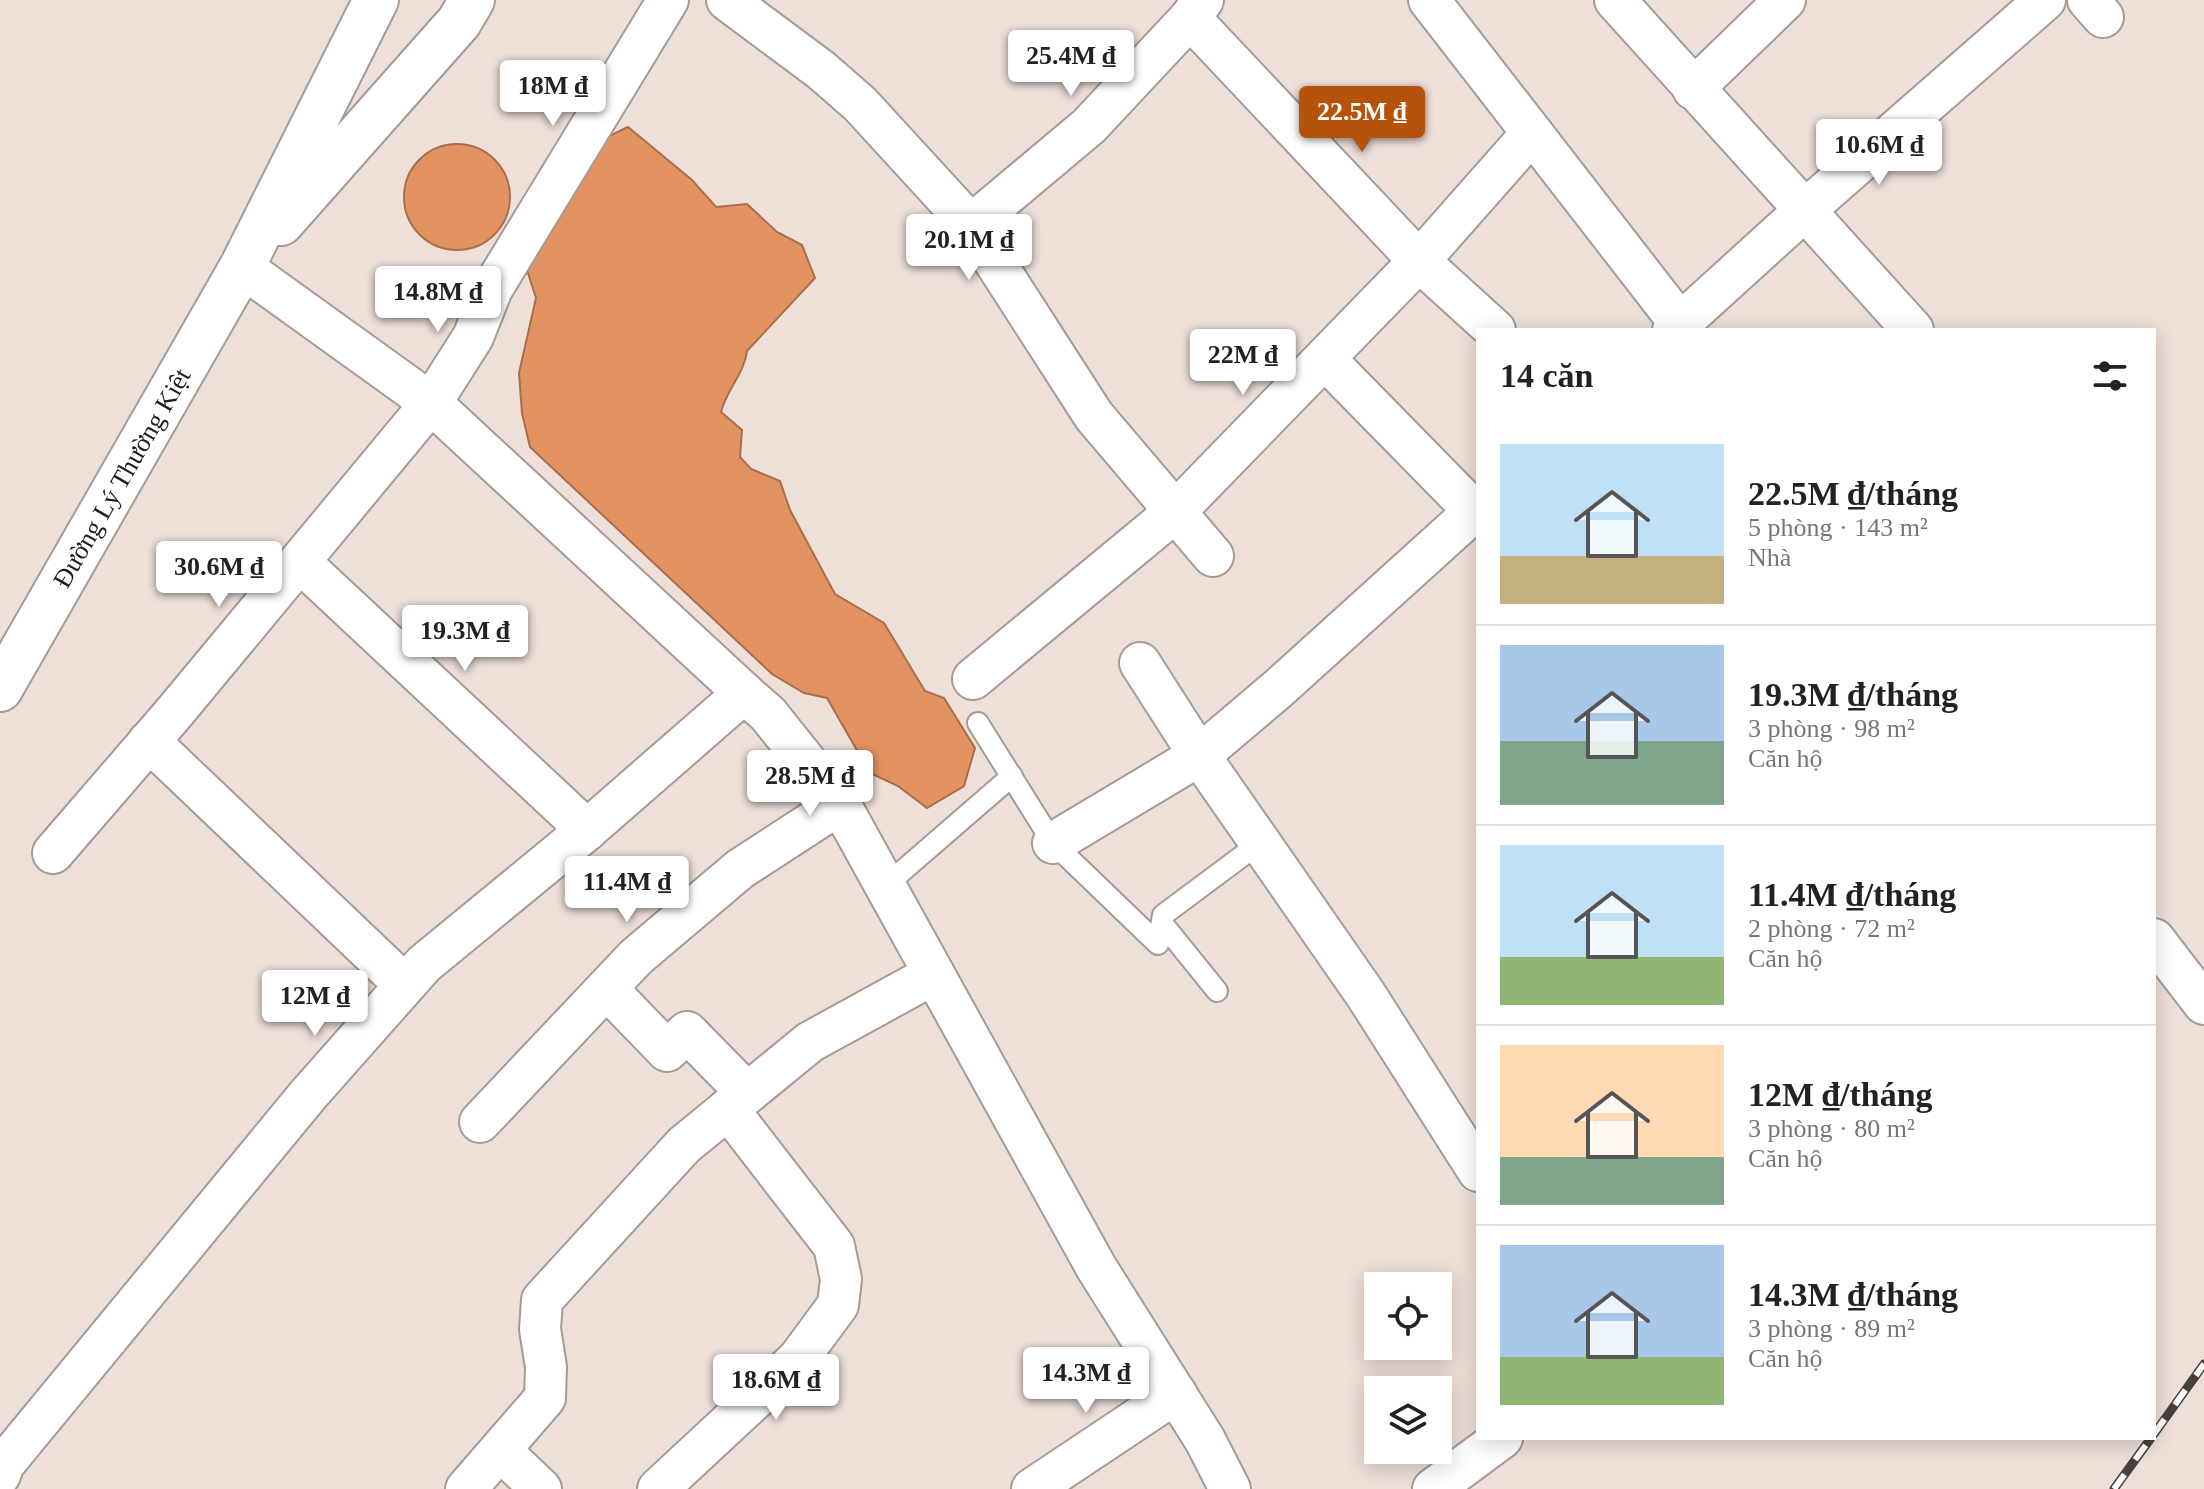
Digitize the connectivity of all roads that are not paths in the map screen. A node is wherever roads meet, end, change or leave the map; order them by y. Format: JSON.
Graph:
{"nodes":[{"id":1,"x":376,"y":0,"type":"edge"},
{"id":2,"x":472,"y":0,"type":"edge"},
{"id":3,"x":668,"y":0,"type":"edge"},
{"id":4,"x":727,"y":0,"type":"edge"},
{"id":5,"x":1429,"y":0,"type":"edge"},
{"id":6,"x":1615,"y":0,"type":"edge"},
{"id":7,"x":1785,"y":0,"type":"edge"},
{"id":8,"x":2045,"y":0,"type":"edge"},
{"id":9,"x":1197,"y":9,"type":"edge"},
{"id":10,"x":1693,"y":89,"type":"junction"},
{"id":11,"x":1532,"y":133,"type":"junction"},
{"id":12,"x":1804,"y":211,"type":"junction"},
{"id":13,"x":971,"y":225,"type":"junction"},
{"id":14,"x":1419,"y":261,"type":"junction"},
{"id":15,"x":242,"y":267,"type":"junction"},
{"id":16,"x":1493,"y":328,"type":"edge"},
{"id":17,"x":1679,"y":328,"type":"edge"},
{"id":18,"x":1911,"y":328,"type":"edge"},
{"id":19,"x":1325,"y":359,"type":"junction"},
{"id":20,"x":431,"y":403,"type":"junction"},
{"id":21,"x":1476,"y":510,"type":"edge"},
{"id":22,"x":1176,"y":511,"type":"junction"},
{"id":23,"x":1476,"y":512,"type":"edge"},
{"id":24,"x":1213,"y":556,"type":"dead end"},
{"id":25,"x":300,"y":562,"type":"junction"},
{"id":26,"x":12,"y":640,"type":"edge"},
{"id":27,"x":1140,"y":663,"type":"dead end"},
{"id":28,"x":973,"y":679,"type":"dead end"},
{"id":29,"x":0,"y":689,"type":"edge"},
{"id":30,"x":744,"y":693,"type":"junction"},
{"id":31,"x":978,"y":723,"type":"dead end"},
{"id":32,"x":149,"y":741,"type":"junction"},
{"id":33,"x":1200,"y":755,"type":"junction"},
{"id":34,"x":1012,"y":776,"type":"junction"},
{"id":35,"x":840,"y":804,"type":"junction"},
{"id":36,"x":587,"y":830,"type":"junction"},
{"id":37,"x":1261,"y":842,"type":"junction"},
{"id":38,"x":1053,"y":843,"type":"junction"},
{"id":39,"x":53,"y":853,"type":"dead end"},
{"id":40,"x":885,"y":886,"type":"junction"},
{"id":41,"x":1162,"y":923,"type":"junction"},
{"id":42,"x":2156,"y":942,"type":"edge"},
{"id":43,"x":934,"y":974,"type":"junction"},
{"id":44,"x":405,"y":985,"type":"junction"},
{"id":45,"x":607,"y":989,"type":"junction"},
{"id":46,"x":1217,"y":991,"type":"dead end"},
{"id":47,"x":2204,"y":1004,"type":"edge"},
{"id":48,"x":738,"y":1101,"type":"junction"},
{"id":49,"x":480,"y":1122,"type":"dead end"},
{"id":50,"x":1476,"y":1168,"type":"edge"},
{"id":51,"x":1176,"y":1393,"type":"junction"},
{"id":52,"x":1499,"y":1440,"type":"edge"},
{"id":53,"x":501,"y":1451,"type":"junction"},
{"id":54,"x":0,"y":1475,"type":"edge"},
{"id":55,"x":466,"y":1489,"type":"edge"},
{"id":56,"x":541,"y":1489,"type":"edge"},
{"id":57,"x":658,"y":1489,"type":"edge"},
{"id":58,"x":1032,"y":1489,"type":"edge"},
{"id":59,"x":1230,"y":1489,"type":"edge"},
{"id":60,"x":1433,"y":1489,"type":"edge"}],
"edges":[{"from":1,"to":15,"type":"main road","name":"Đường Lý Thường Kiệt"},
{"from":2,"to":15,"type":"main road","name":"Đường Lý Thường Kiệt"},
{"from":3,"to":20,"type":"street"},
{"from":4,"to":13,"type":"street"},
{"from":5,"to":11,"type":"street"},
{"from":6,"to":10,"type":"street"},
{"from":7,"to":10,"type":"street"},
{"from":8,"to":12,"type":"street"},
{"from":9,"to":13,"type":"street"},
{"from":9,"to":14,"type":"street"},
{"from":10,"to":12,"type":"street"},
{"from":11,"to":14,"type":"street"},
{"from":11,"to":17,"type":"street"},
{"from":12,"to":17,"type":"street"},
{"from":12,"to":18,"type":"street"},
{"from":13,"to":22,"type":"street"},
{"from":14,"to":16,"type":"street"},
{"from":14,"to":19,"type":"street"},
{"from":15,"to":20,"type":"street"},
{"from":15,"to":26,"type":"main road","name":"Đường Lý Thường Kiệt"},
{"from":19,"to":21,"type":"street"},
{"from":19,"to":22,"type":"street"},
{"from":20,"to":25,"type":"street"},
{"from":20,"to":30,"type":"street"},
{"from":22,"to":24,"type":"street"},
{"from":22,"to":28,"type":"street"},
{"from":23,"to":33,"type":"street"},
{"from":25,"to":32,"type":"street"},
{"from":25,"to":36,"type":"street"},
{"from":26,"to":29,"type":"main road","name":"Đường Lý Thường Kiệt"},
{"from":27,"to":33,"type":"street"},
{"from":30,"to":35,"type":"street"},
{"from":30,"to":36,"type":"street"},
{"from":31,"to":34,"type":"lane"},
{"from":32,"to":39,"type":"street"},
{"from":32,"to":44,"type":"street"},
{"from":33,"to":37,"type":"street"},
{"from":33,"to":38,"type":"street"},
{"from":34,"to":38,"type":"lane"},
{"from":34,"to":40,"type":"lane"},
{"from":35,"to":40,"type":"street"},
{"from":35,"to":45,"type":"street"},
{"from":36,"to":44,"type":"street"},
{"from":37,"to":41,"type":"lane"},
{"from":37,"to":50,"type":"street"},
{"from":38,"to":41,"type":"lane"},
{"from":40,"to":43,"type":"street"},
{"from":41,"to":46,"type":"lane"},
{"from":42,"to":47,"type":"street"},
{"from":43,"to":48,"type":"street"},
{"from":43,"to":51,"type":"street"},
{"from":44,"to":54,"type":"street"},
{"from":45,"to":48,"type":"street"},
{"from":45,"to":49,"type":"street"},
{"from":48,"to":53,"type":"street"},
{"from":48,"to":57,"type":"street"},
{"from":51,"to":58,"type":"street"},
{"from":51,"to":59,"type":"street"},
{"from":52,"to":60,"type":"street"},
{"from":53,"to":55,"type":"street"},
{"from":53,"to":56,"type":"street"}]}
